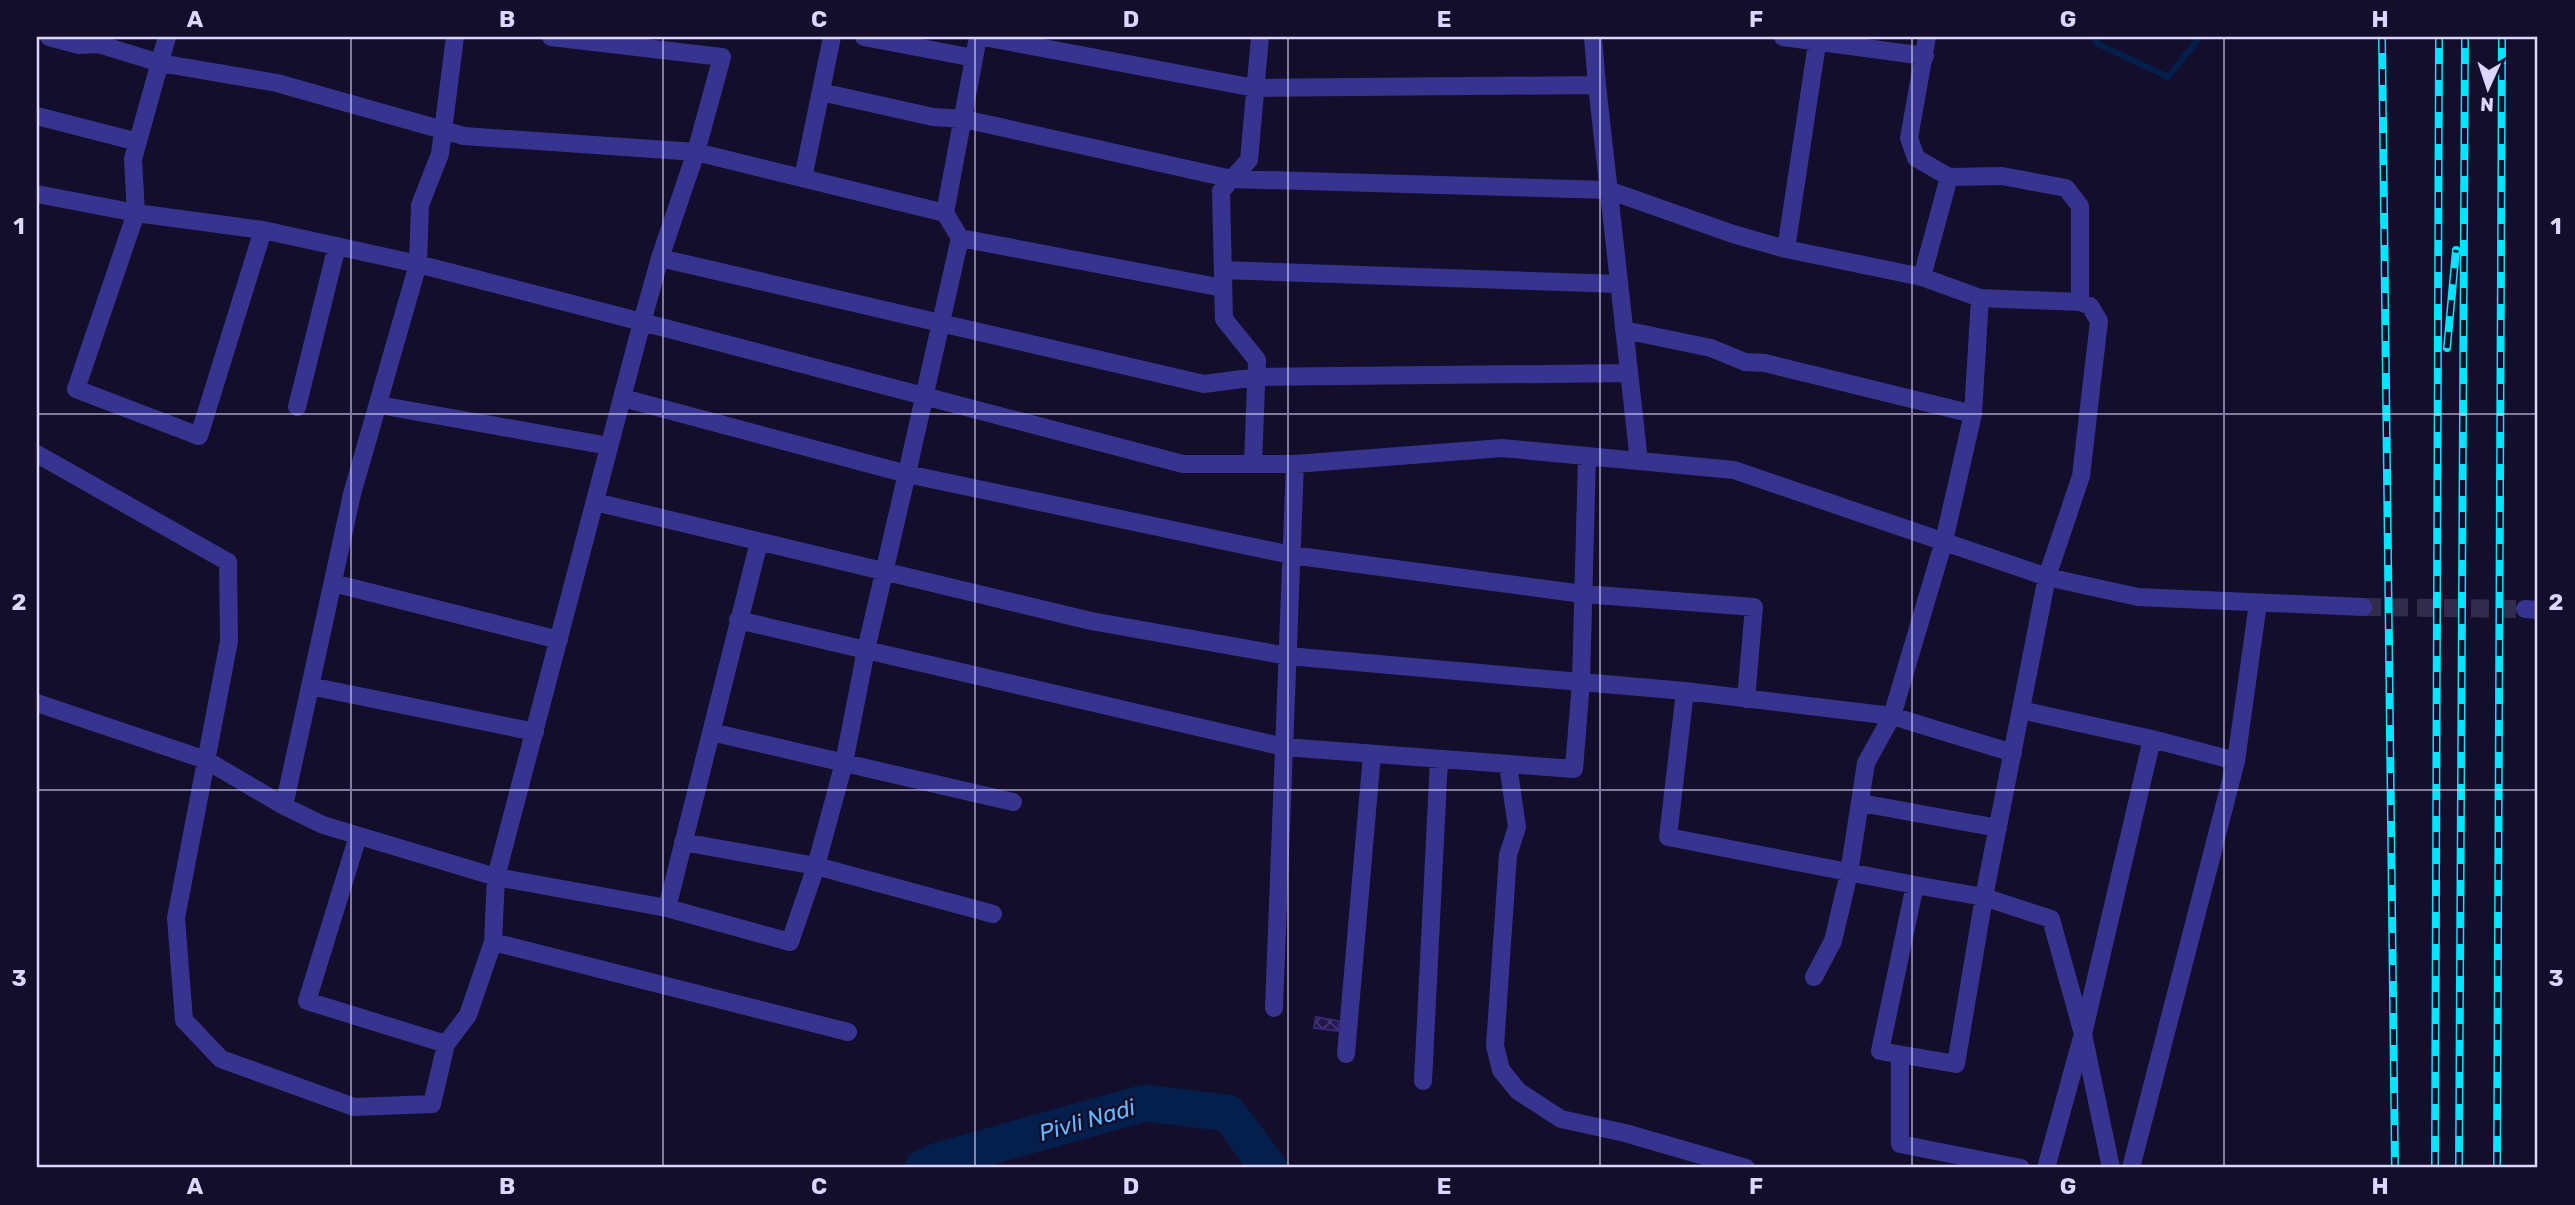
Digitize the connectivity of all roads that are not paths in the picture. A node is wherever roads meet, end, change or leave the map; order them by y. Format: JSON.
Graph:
{"nodes":[{"id":1,"x":49,"y":37,"type":"edge"},
{"id":2,"x":167,"y":37,"type":"edge"},
{"id":3,"x":455,"y":37,"type":"edge"},
{"id":4,"x":551,"y":37,"type":"edge"},
{"id":5,"x":832,"y":37,"type":"edge"},
{"id":6,"x":864,"y":37,"type":"edge"},
{"id":7,"x":978,"y":37,"type":"edge"},
{"id":8,"x":984,"y":37,"type":"edge"},
{"id":9,"x":1260,"y":37,"type":"edge"},
{"id":10,"x":1593,"y":37,"type":"edge"},
{"id":11,"x":1783,"y":37,"type":"edge"},
{"id":12,"x":1927,"y":37,"type":"edge"},
{"id":13,"x":1818,"y":38,"type":"edge"},
{"id":14,"x":646,"y":43,"type":"edge"},
{"id":15,"x":1925,"y":56,"type":"junction"},
{"id":16,"x":974,"y":58,"type":"junction"},
{"id":17,"x":160,"y":63,"type":"junction"},
{"id":18,"x":1597,"y":85,"type":"junction"},
{"id":19,"x":1255,"y":89,"type":"junction"},
{"id":20,"x":821,"y":92,"type":"junction"},
{"id":21,"x":37,"y":116,"type":"edge"},
{"id":22,"x":964,"y":119,"type":"junction"},
{"id":23,"x":441,"y":130,"type":"junction"},
{"id":24,"x":138,"y":142,"type":"junction"},
{"id":25,"x":696,"y":152,"type":"junction"},
{"id":26,"x":1949,"y":177,"type":"junction"},
{"id":27,"x":803,"y":178,"type":"junction"},
{"id":28,"x":1232,"y":179,"type":"junction"},
{"id":29,"x":1608,"y":190,"type":"junction"},
{"id":30,"x":37,"y":194,"type":"edge"},
{"id":31,"x":136,"y":213,"type":"junction"},
{"id":32,"x":945,"y":213,"type":"junction"},
{"id":33,"x":263,"y":230,"type":"junction"},
{"id":34,"x":960,"y":238,"type":"junction"},
{"id":35,"x":337,"y":246,"type":"junction"},
{"id":36,"x":1786,"y":249,"type":"junction"},
{"id":37,"x":660,"y":258,"type":"junction"},
{"id":38,"x":418,"y":264,"type":"junction"},
{"id":39,"x":1922,"y":277,"type":"junction"},
{"id":40,"x":1223,"y":279,"type":"junction"},
{"id":41,"x":1619,"y":284,"type":"junction"},
{"id":42,"x":1980,"y":298,"type":"junction"},
{"id":43,"x":2080,"y":302,"type":"junction"},
{"id":44,"x":642,"y":322,"type":"junction"},
{"id":45,"x":941,"y":325,"type":"junction"},
{"id":46,"x":1624,"y":330,"type":"junction"},
{"id":47,"x":1629,"y":373,"type":"junction"},
{"id":48,"x":1257,"y":377,"type":"junction"},
{"id":49,"x":925,"y":396,"type":"junction"},
{"id":50,"x":623,"y":398,"type":"junction"},
{"id":51,"x":379,"y":405,"type":"junction"},
{"id":52,"x":298,"y":407,"type":"dead end"},
{"id":53,"x":1972,"y":414,"type":"junction"},
{"id":54,"x":609,"y":446,"type":"junction"},
{"id":55,"x":37,"y":454,"type":"edge"},
{"id":56,"x":1587,"y":456,"type":"junction"},
{"id":57,"x":1639,"y":461,"type":"junction"},
{"id":58,"x":1253,"y":464,"type":"junction"},
{"id":59,"x":1295,"y":464,"type":"junction"},
{"id":60,"x":907,"y":474,"type":"junction"},
{"id":61,"x":595,"y":502,"type":"junction"},
{"id":62,"x":1944,"y":541,"type":"junction"},
{"id":63,"x":759,"y":542,"type":"junction"},
{"id":64,"x":1292,"y":555,"type":"junction"},
{"id":65,"x":884,"y":573,"type":"junction"},
{"id":66,"x":2048,"y":577,"type":"junction"},
{"id":67,"x":333,"y":583,"type":"junction"},
{"id":68,"x":1583,"y":594,"type":"junction"},
{"id":69,"x":2258,"y":603,"type":"junction"},
{"id":70,"x":2363,"y":607,"type":"tunnel mouth"},
{"id":71,"x":738,"y":620,"type":"junction"},
{"id":72,"x":559,"y":640,"type":"junction"},
{"id":73,"x":866,"y":650,"type":"junction"},
{"id":74,"x":1288,"y":656,"type":"junction"},
{"id":75,"x":1581,"y":682,"type":"junction"},
{"id":76,"x":310,"y":686,"type":"junction"},
{"id":77,"x":1685,"y":691,"type":"junction"},
{"id":78,"x":1746,"y":699,"type":"junction"},
{"id":79,"x":37,"y":703,"type":"edge"},
{"id":80,"x":2021,"y":710,"type":"junction"},
{"id":81,"x":1892,"y":716,"type":"junction"},
{"id":82,"x":535,"y":732,"type":"junction"},
{"id":83,"x":711,"y":732,"type":"junction"},
{"id":84,"x":2152,"y":739,"type":"junction"},
{"id":85,"x":1284,"y":747,"type":"junction"},
{"id":86,"x":2012,"y":753,"type":"junction"},
{"id":87,"x":1372,"y":754,"type":"junction"},
{"id":88,"x":1440,"y":759,"type":"junction"},
{"id":89,"x":206,"y":760,"type":"junction"},
{"id":90,"x":2236,"y":761,"type":"junction"},
{"id":91,"x":844,"y":763,"type":"junction"},
{"id":92,"x":1508,"y":765,"type":"junction"},
{"id":93,"x":1013,"y":802,"type":"dead end"},
{"id":94,"x":1861,"y":803,"type":"junction"},
{"id":95,"x":284,"y":806,"type":"junction"},
{"id":96,"x":1998,"y":828,"type":"junction"},
{"id":97,"x":358,"y":835,"type":"junction"},
{"id":98,"x":683,"y":842,"type":"junction"},
{"id":99,"x":816,"y":866,"type":"junction"},
{"id":100,"x":1849,"y":873,"type":"junction"},
{"id":101,"x":496,"y":877,"type":"junction"},
{"id":102,"x":1915,"y":885,"type":"junction"},
{"id":103,"x":1984,"y":897,"type":"junction"},
{"id":104,"x":667,"y":908,"type":"junction"},
{"id":105,"x":993,"y":914,"type":"dead end"},
{"id":106,"x":493,"y":942,"type":"junction"},
{"id":107,"x":1814,"y":977,"type":"dead end"},
{"id":108,"x":1274,"y":1008,"type":"dead end"},
{"id":109,"x":848,"y":1032,"type":"dead end"},
{"id":110,"x":2083,"y":1034,"type":"junction"},
{"id":111,"x":446,"y":1044,"type":"junction"},
{"id":112,"x":1346,"y":1054,"type":"dead end"},
{"id":113,"x":1900,"y":1055,"type":"junction"},
{"id":114,"x":1423,"y":1081,"type":"dead end"},
{"id":115,"x":1745,"y":1168,"type":"edge"},
{"id":116,"x":2021,"y":1168,"type":"edge"},
{"id":117,"x":2046,"y":1168,"type":"edge"},
{"id":118,"x":2111,"y":1168,"type":"edge"},
{"id":119,"x":2131,"y":1168,"type":"edge"}],
"edges":[{"from":1,"to":17,"type":"street"},
{"from":2,"to":17,"type":"street"},
{"from":3,"to":23,"type":"street"},
{"from":4,"to":14,"type":"street"},
{"from":5,"to":20,"type":"street"},
{"from":6,"to":16,"type":"street"},
{"from":7,"to":16,"type":"street"},
{"from":8,"to":19,"type":"street"},
{"from":9,"to":19,"type":"street"},
{"from":10,"to":18,"type":"street"},
{"from":11,"to":13,"type":"street"},
{"from":12,"to":15,"type":"street"},
{"from":13,"to":15,"type":"street"},
{"from":13,"to":36,"type":"street"},
{"from":14,"to":25,"type":"street"},
{"from":15,"to":26,"type":"street"},
{"from":16,"to":22,"type":"street"},
{"from":17,"to":23,"type":"street"},
{"from":17,"to":24,"type":"street"},
{"from":18,"to":19,"type":"street"},
{"from":18,"to":29,"type":"street"},
{"from":19,"to":28,"type":"street"},
{"from":20,"to":22,"type":"street"},
{"from":20,"to":27,"type":"street"},
{"from":21,"to":24,"type":"street"},
{"from":22,"to":28,"type":"street"},
{"from":22,"to":32,"type":"street"},
{"from":23,"to":25,"type":"street"},
{"from":23,"to":38,"type":"street"},
{"from":24,"to":31,"type":"street"},
{"from":25,"to":27,"type":"street"},
{"from":25,"to":37,"type":"street"},
{"from":26,"to":39,"type":"street"},
{"from":26,"to":43,"type":"street"},
{"from":27,"to":32,"type":"street"},
{"from":28,"to":29,"type":"street"},
{"from":28,"to":40,"type":"street"},
{"from":29,"to":36,"type":"street"},
{"from":29,"to":41,"type":"street"},
{"from":30,"to":31,"type":"street"},
{"from":31,"to":33,"type":"street"},
{"from":31,"to":33,"type":"street"},
{"from":32,"to":34,"type":"street"},
{"from":33,"to":35,"type":"street"},
{"from":34,"to":40,"type":"street"},
{"from":34,"to":45,"type":"street"},
{"from":35,"to":38,"type":"street"},
{"from":35,"to":52,"type":"street"},
{"from":36,"to":39,"type":"street"},
{"from":37,"to":44,"type":"street"},
{"from":37,"to":45,"type":"street"},
{"from":38,"to":44,"type":"street"},
{"from":38,"to":51,"type":"street"},
{"from":39,"to":42,"type":"street"},
{"from":40,"to":41,"type":"street"},
{"from":40,"to":48,"type":"street"},
{"from":41,"to":46,"type":"street"},
{"from":42,"to":43,"type":"street"},
{"from":42,"to":53,"type":"street"},
{"from":43,"to":66,"type":"street"},
{"from":44,"to":49,"type":"street"},
{"from":44,"to":50,"type":"street"},
{"from":45,"to":48,"type":"street"},
{"from":45,"to":49,"type":"street"},
{"from":46,"to":47,"type":"street"},
{"from":46,"to":53,"type":"street"},
{"from":47,"to":48,"type":"street"},
{"from":47,"to":57,"type":"street"},
{"from":48,"to":58,"type":"street"},
{"from":49,"to":58,"type":"street"},
{"from":49,"to":60,"type":"street"},
{"from":50,"to":54,"type":"street"},
{"from":50,"to":60,"type":"street"},
{"from":51,"to":54,"type":"street"},
{"from":51,"to":67,"type":"street"},
{"from":53,"to":62,"type":"street"},
{"from":54,"to":61,"type":"street"},
{"from":55,"to":89,"type":"street"},
{"from":56,"to":57,"type":"street"},
{"from":56,"to":59,"type":"street"},
{"from":56,"to":68,"type":"street"},
{"from":57,"to":62,"type":"street"},
{"from":58,"to":59,"type":"street"},
{"from":59,"to":64,"type":"street"},
{"from":60,"to":64,"type":"street"},
{"from":60,"to":65,"type":"street"},
{"from":61,"to":63,"type":"street"},
{"from":61,"to":72,"type":"street"},
{"from":62,"to":66,"type":"street"},
{"from":62,"to":81,"type":"street"},
{"from":63,"to":65,"type":"street"},
{"from":63,"to":71,"type":"street"},
{"from":64,"to":68,"type":"street"},
{"from":64,"to":74,"type":"street"},
{"from":65,"to":73,"type":"street"},
{"from":65,"to":74,"type":"street"},
{"from":66,"to":69,"type":"street"},
{"from":66,"to":80,"type":"street"},
{"from":67,"to":72,"type":"street"},
{"from":67,"to":76,"type":"street"},
{"from":68,"to":75,"type":"street"},
{"from":68,"to":78,"type":"street"},
{"from":69,"to":70,"type":"street"},
{"from":69,"to":90,"type":"street"},
{"from":71,"to":73,"type":"street"},
{"from":71,"to":83,"type":"street"},
{"from":72,"to":82,"type":"street"},
{"from":73,"to":85,"type":"street"},
{"from":73,"to":91,"type":"street"},
{"from":74,"to":75,"type":"street"},
{"from":74,"to":85,"type":"street"},
{"from":75,"to":77,"type":"street"},
{"from":75,"to":92,"type":"street"},
{"from":76,"to":82,"type":"street"},
{"from":76,"to":95,"type":"street"},
{"from":77,"to":78,"type":"street"},
{"from":77,"to":100,"type":"street"},
{"from":78,"to":81,"type":"street"},
{"from":79,"to":89,"type":"street"},
{"from":80,"to":84,"type":"street"},
{"from":80,"to":86,"type":"street"},
{"from":81,"to":86,"type":"street"},
{"from":81,"to":94,"type":"street"},
{"from":82,"to":101,"type":"street"},
{"from":83,"to":91,"type":"street"},
{"from":83,"to":98,"type":"street"},
{"from":84,"to":90,"type":"street"},
{"from":84,"to":110,"type":"street"},
{"from":85,"to":87,"type":"street"},
{"from":85,"to":108,"type":"street"},
{"from":86,"to":96,"type":"street"},
{"from":87,"to":88,"type":"street"},
{"from":87,"to":112,"type":"street"},
{"from":88,"to":92,"type":"street"},
{"from":88,"to":114,"type":"street"},
{"from":89,"to":95,"type":"street"},
{"from":89,"to":111,"type":"street"},
{"from":90,"to":119,"type":"street"},
{"from":91,"to":93,"type":"street"},
{"from":91,"to":99,"type":"street"},
{"from":92,"to":115,"type":"street"},
{"from":94,"to":96,"type":"street"},
{"from":94,"to":100,"type":"street"},
{"from":95,"to":97,"type":"street"},
{"from":96,"to":103,"type":"street"},
{"from":97,"to":101,"type":"street"},
{"from":97,"to":111,"type":"street"},
{"from":98,"to":99,"type":"street"},
{"from":98,"to":104,"type":"street"},
{"from":99,"to":104,"type":"street"},
{"from":99,"to":105,"type":"street"},
{"from":100,"to":102,"type":"street"},
{"from":100,"to":107,"type":"street"},
{"from":101,"to":104,"type":"street"},
{"from":101,"to":106,"type":"street"},
{"from":102,"to":103,"type":"street"},
{"from":102,"to":113,"type":"street"},
{"from":103,"to":110,"type":"street"},
{"from":103,"to":113,"type":"street"},
{"from":106,"to":109,"type":"street"},
{"from":106,"to":111,"type":"street"},
{"from":110,"to":117,"type":"street"},
{"from":110,"to":118,"type":"street"},
{"from":113,"to":116,"type":"street"}]}
